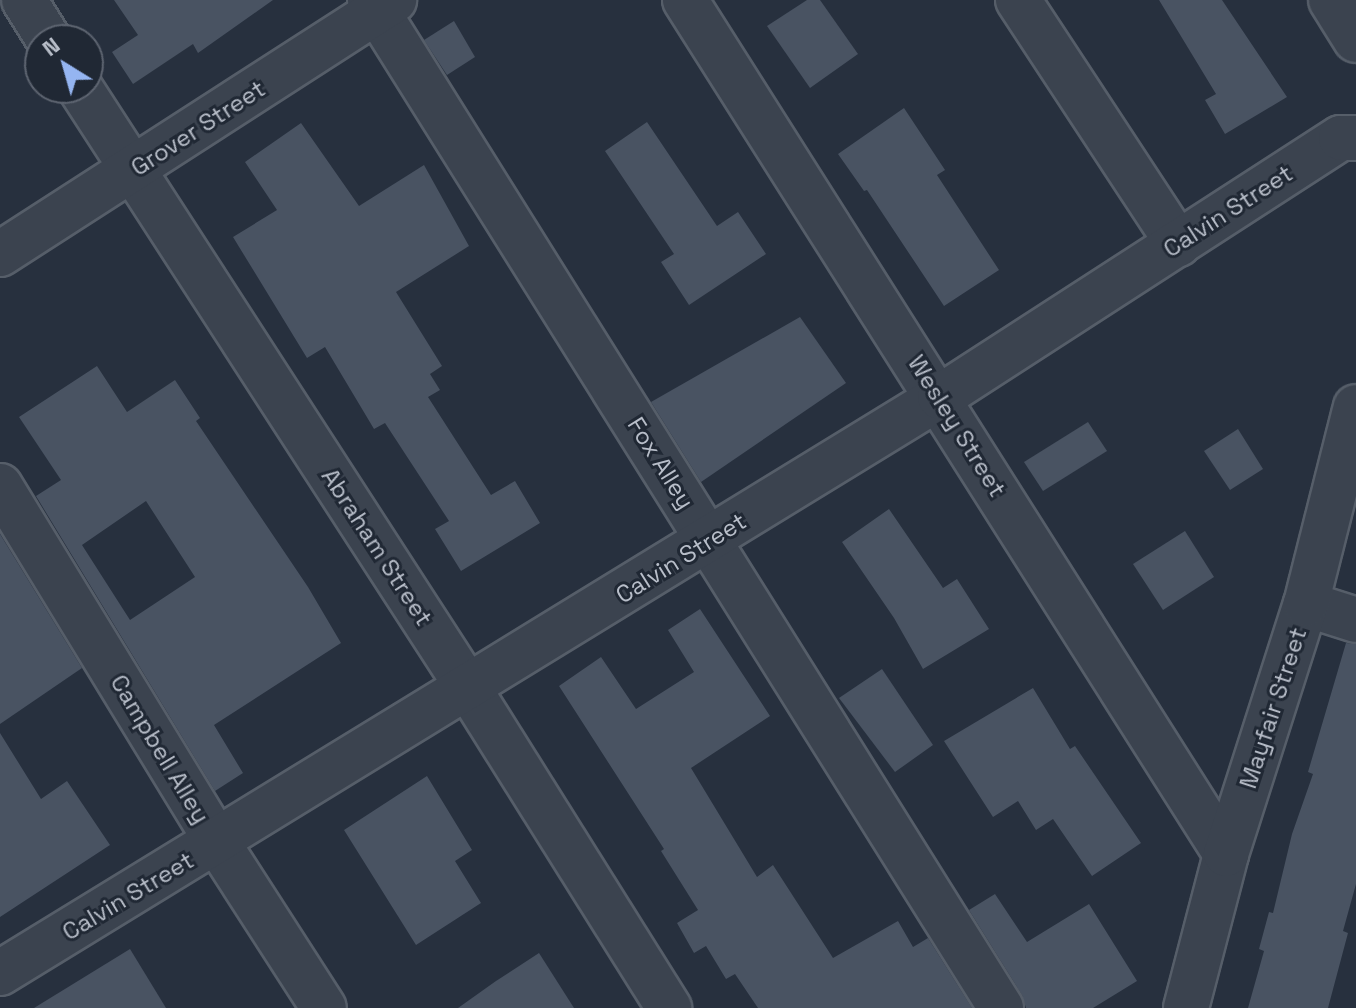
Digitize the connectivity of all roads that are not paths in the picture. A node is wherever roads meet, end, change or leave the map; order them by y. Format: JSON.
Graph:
{"nodes":[{"id":1,"x":24,"y":0,"type":"edge"},
{"id":2,"x":685,"y":0,"type":"edge"},
{"id":3,"x":1018,"y":0,"type":"edge"},
{"id":4,"x":1331,"y":0,"type":"edge"},
{"id":5,"x":380,"y":4,"type":"edge"},
{"id":6,"x":39,"y":24,"type":"edge"},
{"id":7,"x":1356,"y":40,"type":"edge"},
{"id":8,"x":90,"y":104,"type":"edge"},
{"id":9,"x":1356,"y":138,"type":"edge"},
{"id":10,"x":132,"y":171,"type":"junction"},
{"id":11,"x":1178,"y":244,"type":"junction"},
{"id":12,"x":0,"y":254,"type":"edge"},
{"id":13,"x":940,"y":397,"type":"junction"},
{"id":14,"x":1356,"y":407,"type":"edge"},
{"id":15,"x":0,"y":486,"type":"edge"},
{"id":16,"x":710,"y":540,"type":"junction"},
{"id":17,"x":1306,"y":604,"type":"junction"},
{"id":18,"x":1356,"y":620,"type":"edge"},
{"id":19,"x":469,"y":689,"type":"junction"},
{"id":20,"x":217,"y":842,"type":"junction"},
{"id":21,"x":1226,"y":854,"type":"junction"},
{"id":22,"x":0,"y":973,"type":"edge"},
{"id":23,"x":324,"y":1008,"type":"edge"},
{"id":24,"x":669,"y":1008,"type":"edge"},
{"id":25,"x":1001,"y":1008,"type":"edge"},
{"id":26,"x":1186,"y":1008,"type":"edge"}],
"edges":[{"from":1,"to":6,"type":"street"},
{"from":2,"to":13,"type":"street","name":"Wesley Street"},
{"from":3,"to":11,"type":"street"},
{"from":4,"to":7,"type":"street"},
{"from":5,"to":10,"type":"street","name":"Grover Street"},
{"from":5,"to":16,"type":"street","name":"Fox Alley"},
{"from":8,"to":10,"type":"street","name":"Abraham Street"},
{"from":9,"to":11,"type":"street","name":"Calvin Street"},
{"from":10,"to":12,"type":"street","name":"Grover Street"},
{"from":10,"to":19,"type":"street","name":"Abraham Street"},
{"from":11,"to":13,"type":"street","name":"Calvin Street"},
{"from":13,"to":16,"type":"street","name":"Calvin Street"},
{"from":13,"to":21,"type":"street","name":"Wesley Street"},
{"from":14,"to":17,"type":"street","name":"Mayfair Street"},
{"from":15,"to":20,"type":"street","name":"Campbell Alley"},
{"from":16,"to":19,"type":"street","name":"Calvin Street"},
{"from":16,"to":25,"type":"street","name":"Fox Alley"},
{"from":17,"to":18,"type":"street"},
{"from":17,"to":21,"type":"street","name":"Mayfair Street"},
{"from":19,"to":20,"type":"street","name":"Calvin Street"},
{"from":19,"to":24,"type":"street","name":"Abraham Street"},
{"from":20,"to":22,"type":"street","name":"Calvin Street"},
{"from":20,"to":23,"type":"street","name":"Campbell Alley"},
{"from":21,"to":26,"type":"street","name":"Mayfair Street"}]}
